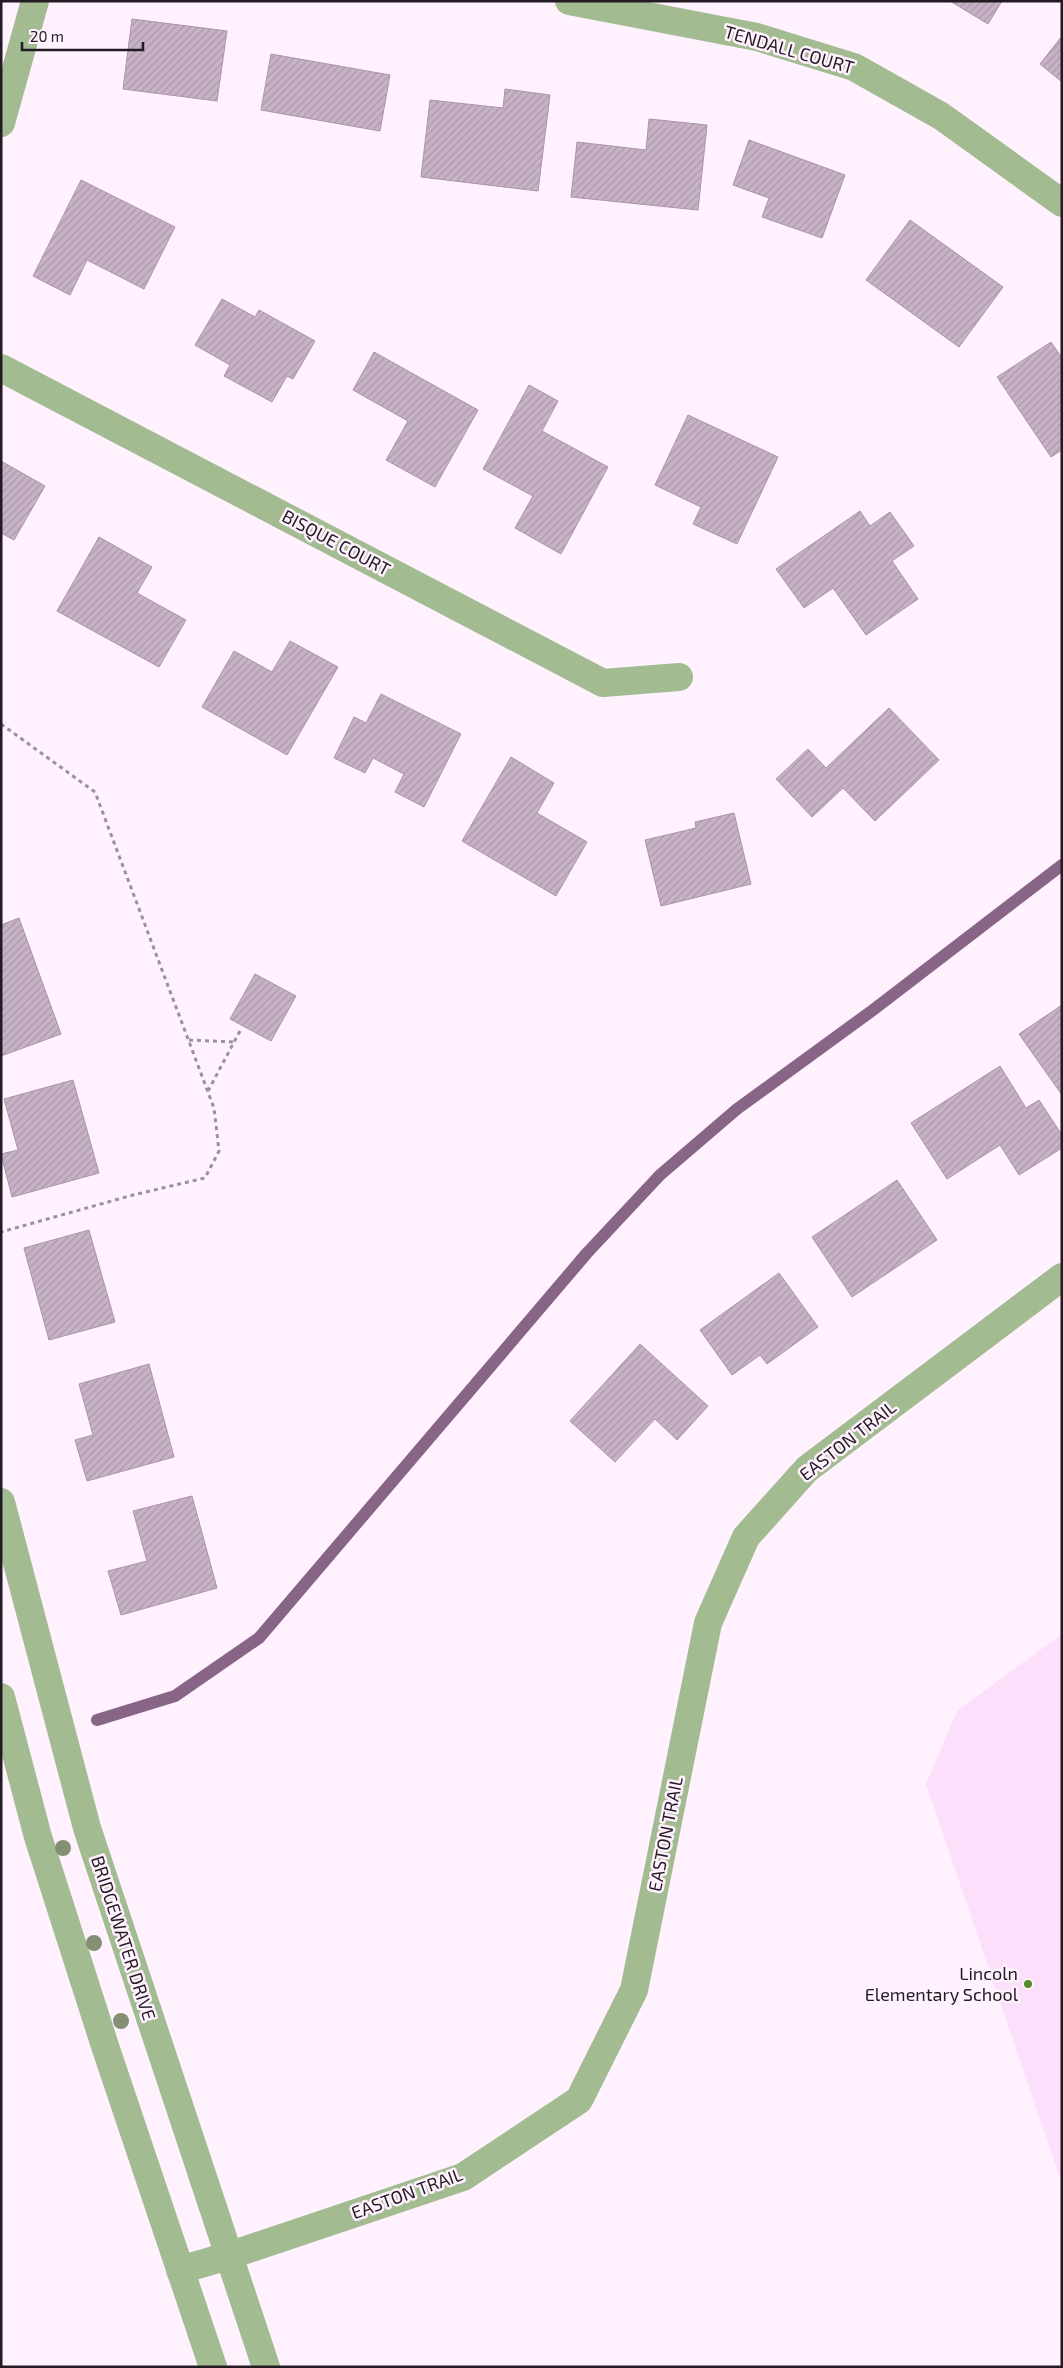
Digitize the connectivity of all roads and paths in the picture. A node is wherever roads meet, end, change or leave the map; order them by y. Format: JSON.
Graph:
{"nodes":[{"id":1,"x":35,"y":1,"type":"edge"},
{"id":2,"x":569,"y":1,"type":"edge"},
{"id":3,"x":1,"y":123,"type":"edge"},
{"id":4,"x":1062,"y":203,"type":"edge"},
{"id":5,"x":1,"y":368,"type":"edge"},
{"id":6,"x":679,"y":677,"type":"dead end"},
{"id":7,"x":1,"y":724,"type":"edge"},
{"id":8,"x":241,"y":1028,"type":"dead end"},
{"id":9,"x":189,"y":1040,"type":"junction"},
{"id":10,"x":234,"y":1042,"type":"junction"},
{"id":11,"x":208,"y":1092,"type":"junction"},
{"id":12,"x":1,"y":1232,"type":"edge"},
{"id":13,"x":1062,"y":1277,"type":"edge"},
{"id":14,"x":1,"y":1502,"type":"edge"},
{"id":15,"x":1,"y":1697,"type":"edge"},
{"id":16,"x":228,"y":2256,"type":"junction"},
{"id":17,"x":180,"y":2270,"type":"junction"},
{"id":18,"x":213,"y":2367,"type":"edge"},
{"id":19,"x":266,"y":2367,"type":"edge"}],
"edges":[{"from":1,"to":3,"type":"street"},
{"from":2,"to":4,"type":"street","name":"TENDALL COURT"},
{"from":5,"to":6,"type":"street","name":"BISQUE COURT"},
{"from":7,"to":9,"type":"path"},
{"from":8,"to":10,"type":"path"},
{"from":9,"to":10,"type":"path"},
{"from":9,"to":11,"type":"path"},
{"from":10,"to":11,"type":"path"},
{"from":11,"to":12,"type":"path"},
{"from":13,"to":16,"type":"street","name":"EASTON TRAIL"},
{"from":14,"to":16,"type":"street","name":"BRIDGEWATER DRIVE"},
{"from":15,"to":17,"type":"street"},
{"from":16,"to":17,"type":"street","name":"EASTON TRAIL"},
{"from":16,"to":19,"type":"street","name":"BRIDGEWATER DRIVE"},
{"from":17,"to":18,"type":"street"}]}
